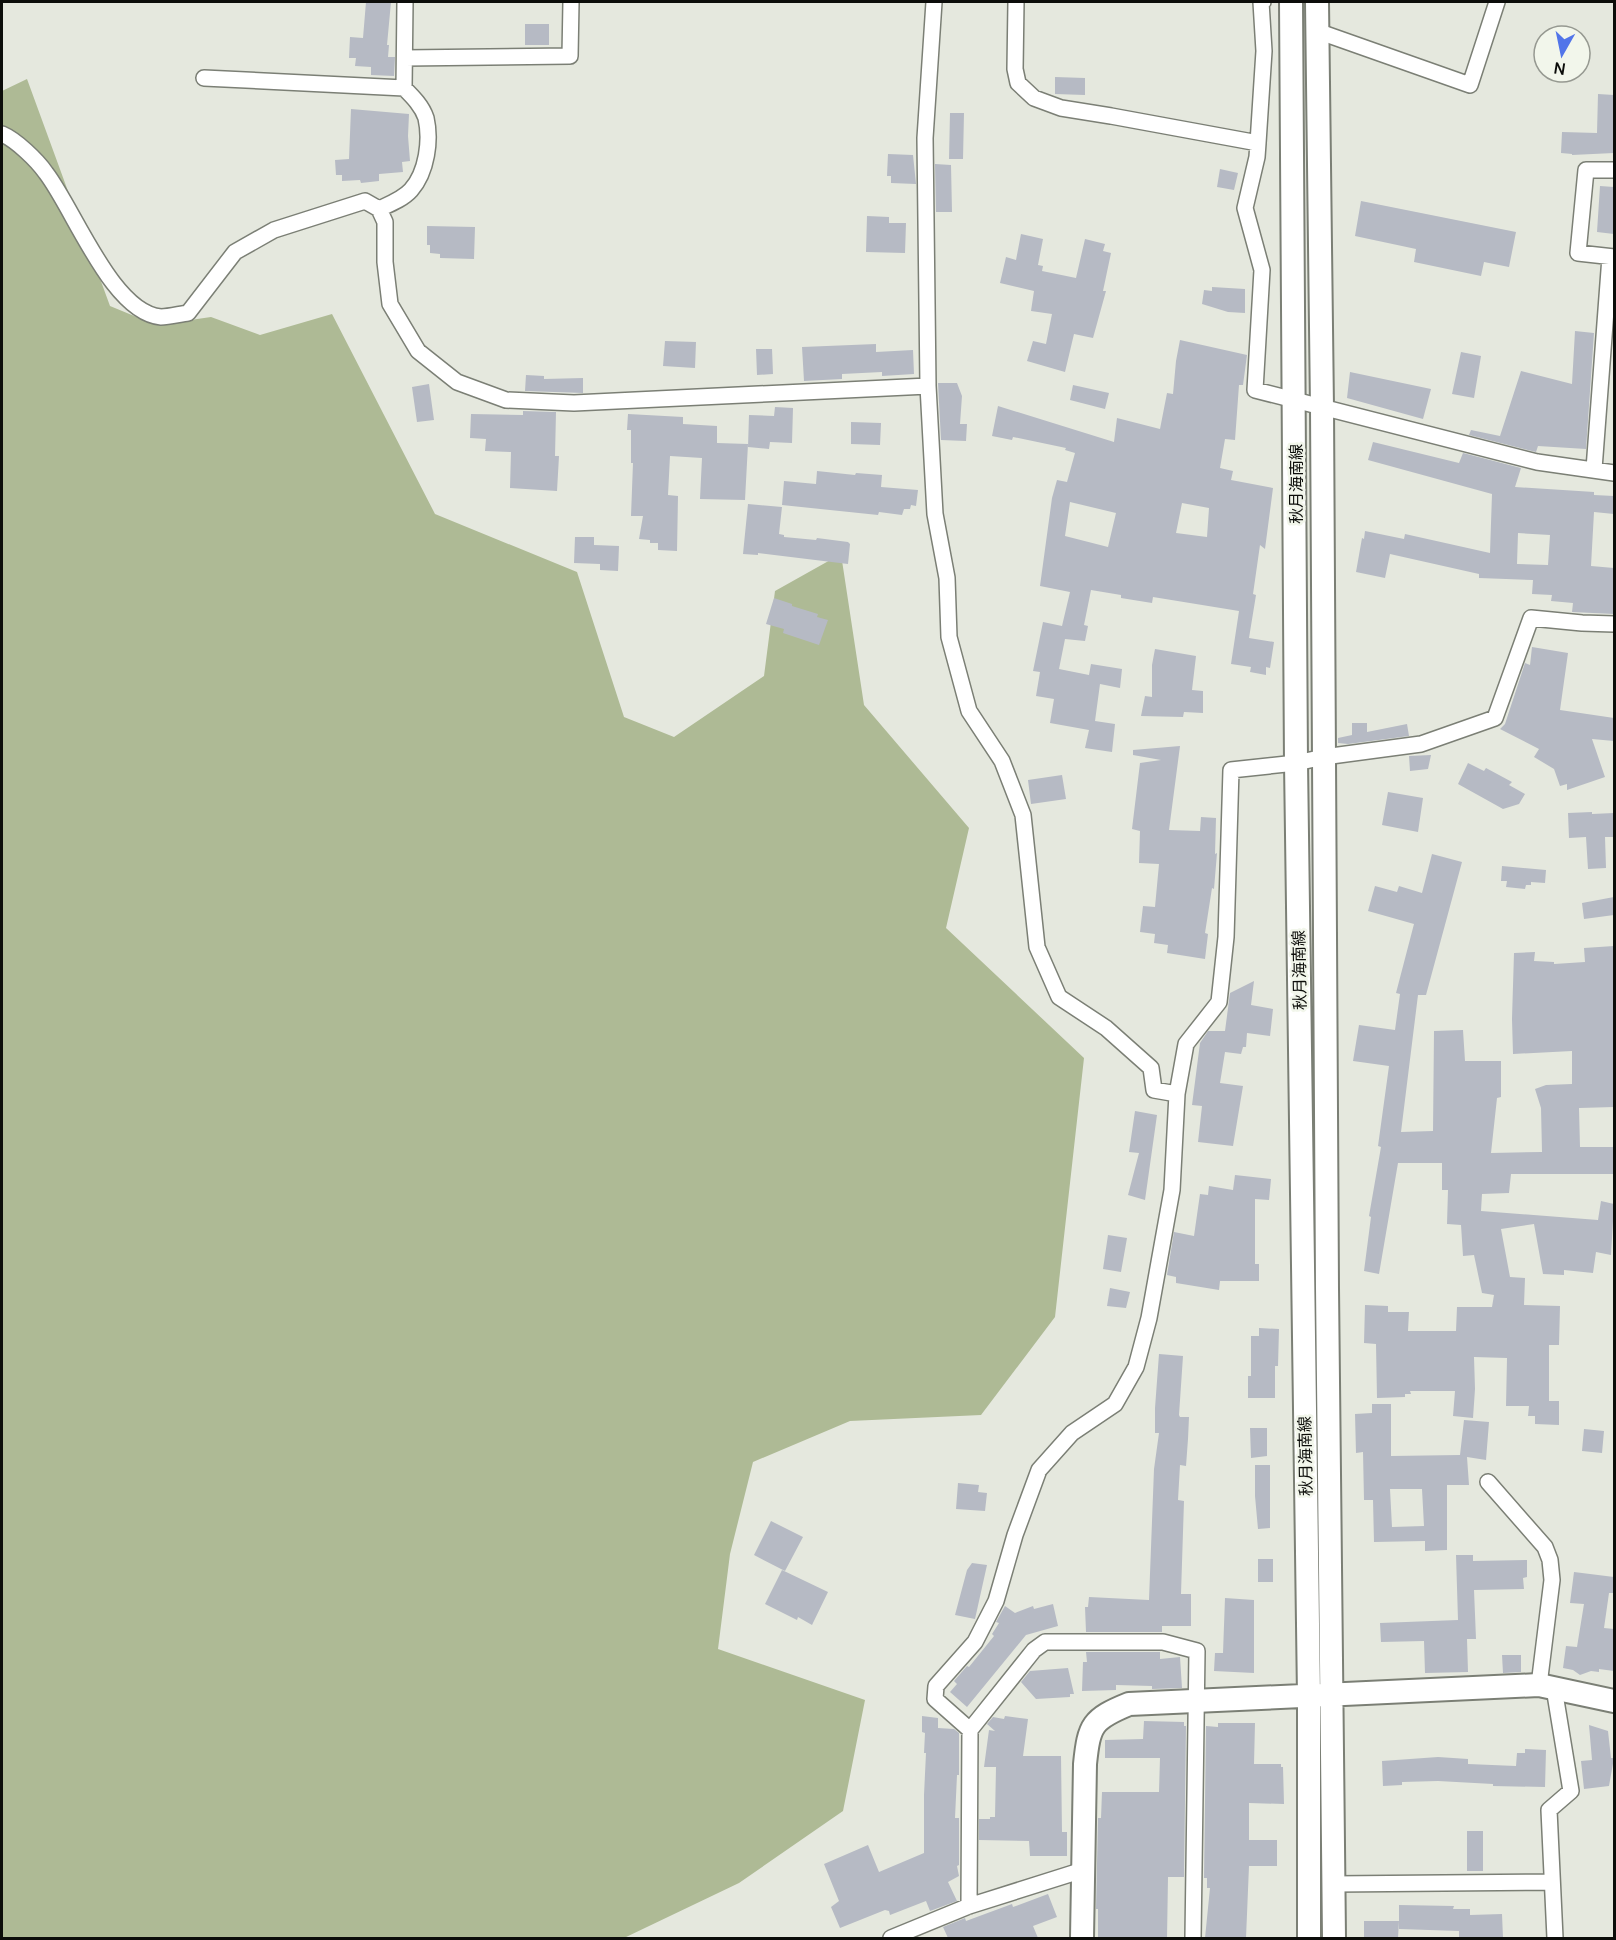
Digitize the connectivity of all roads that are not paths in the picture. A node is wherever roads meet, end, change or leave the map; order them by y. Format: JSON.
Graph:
{"nodes":[{"id":1,"x":405,"y":2,"type":"edge"},
{"id":2,"x":571,"y":2,"type":"edge"},
{"id":3,"x":934,"y":2,"type":"edge"},
{"id":4,"x":1016,"y":2,"type":"edge"},
{"id":5,"x":1263,"y":2,"type":"edge"},
{"id":6,"x":1292,"y":2,"type":"edge"},
{"id":7,"x":1317,"y":2,"type":"edge"},
{"id":8,"x":1497,"y":2,"type":"edge"},
{"id":9,"x":1317,"y":31,"type":"junction"},
{"id":10,"x":405,"y":58,"type":"junction"},
{"id":11,"x":204,"y":78,"type":"dead end"},
{"id":12,"x":404,"y":88,"type":"junction"},
{"id":13,"x":2,"y":134,"type":"edge"},
{"id":14,"x":1258,"y":143,"type":"junction"},
{"id":15,"x":1614,"y":170,"type":"edge"},
{"id":16,"x":380,"y":210,"type":"junction"},
{"id":17,"x":1612,"y":257,"type":"edge"},
{"id":18,"x":928,"y":386,"type":"junction"},
{"id":19,"x":1295,"y":401,"type":"junction"},
{"id":20,"x":1322,"y":408,"type":"junction"},
{"id":21,"x":1594,"y":469,"type":"junction"},
{"id":22,"x":1614,"y":473,"type":"edge"},
{"id":23,"x":1614,"y":624,"type":"edge"},
{"id":24,"x":1324,"y":757,"type":"junction"},
{"id":25,"x":1296,"y":763,"type":"junction"},
{"id":26,"x":1177,"y":1094,"type":"junction"},
{"id":27,"x":1488,"y":1482,"type":"dead end"},
{"id":28,"x":1547,"y":1686,"type":"junction"},
{"id":29,"x":1332,"y":1695,"type":"junction"},
{"id":30,"x":1309,"y":1696,"type":"junction"},
{"id":31,"x":1196,"y":1701,"type":"junction"},
{"id":32,"x":1614,"y":1701,"type":"edge"},
{"id":33,"x":970,"y":1730,"type":"junction"},
{"id":34,"x":1083,"y":1870,"type":"junction"},
{"id":35,"x":1552,"y":1882,"type":"junction"},
{"id":36,"x":1334,"y":1884,"type":"junction"},
{"id":37,"x":969,"y":1906,"type":"junction"},
{"id":38,"x":891,"y":1938,"type":"edge"},
{"id":39,"x":1082,"y":1938,"type":"edge"},
{"id":40,"x":1193,"y":1938,"type":"edge"},
{"id":41,"x":1309,"y":1938,"type":"edge"},
{"id":42,"x":1334,"y":1938,"type":"edge"},
{"id":43,"x":1555,"y":1938,"type":"edge"}],
"edges":[{"from":1,"to":10,"type":"street"},
{"from":2,"to":10,"type":"street"},
{"from":3,"to":18,"type":"street"},
{"from":4,"to":14,"type":"street"},
{"from":5,"to":14,"type":"street"},
{"from":6,"to":19,"type":"main road","name":"秋月海南線"},
{"from":7,"to":9,"type":"main road","name":"秋月海南線"},
{"from":8,"to":9,"type":"street"},
{"from":9,"to":20,"type":"main road","name":"秋月海南線"},
{"from":10,"to":12,"type":"street"},
{"from":11,"to":12,"type":"street"},
{"from":12,"to":16,"type":"street"},
{"from":13,"to":16,"type":"street"},
{"from":14,"to":19,"type":"street"},
{"from":15,"to":17,"type":"street"},
{"from":16,"to":18,"type":"street"},
{"from":17,"to":21,"type":"street"},
{"from":18,"to":26,"type":"street"},
{"from":19,"to":20,"type":"street"},
{"from":19,"to":25,"type":"main road","name":"秋月海南線"},
{"from":20,"to":21,"type":"street"},
{"from":20,"to":24,"type":"main road","name":"秋月海南線"},
{"from":21,"to":22,"type":"street"},
{"from":23,"to":24,"type":"street"},
{"from":24,"to":25,"type":"street"},
{"from":24,"to":29,"type":"main road","name":"秋月海南線"},
{"from":25,"to":26,"type":"street"},
{"from":25,"to":30,"type":"main road","name":"秋月海南線"},
{"from":26,"to":33,"type":"street"},
{"from":27,"to":28,"type":"street"},
{"from":28,"to":29,"type":"main road"},
{"from":28,"to":32,"type":"main road"},
{"from":28,"to":35,"type":"street"},
{"from":29,"to":30,"type":"main road"},
{"from":29,"to":36,"type":"main road","name":"秋月海南線"},
{"from":30,"to":31,"type":"main road"},
{"from":30,"to":41,"type":"main road","name":"秋月海南線"},
{"from":31,"to":33,"type":"street"},
{"from":31,"to":34,"type":"main road"},
{"from":31,"to":40,"type":"street"},
{"from":33,"to":37,"type":"street"},
{"from":34,"to":37,"type":"street"},
{"from":34,"to":39,"type":"main road"},
{"from":35,"to":36,"type":"street"},
{"from":35,"to":43,"type":"street"},
{"from":36,"to":42,"type":"main road","name":"秋月海南線"},
{"from":37,"to":38,"type":"street"}]}
